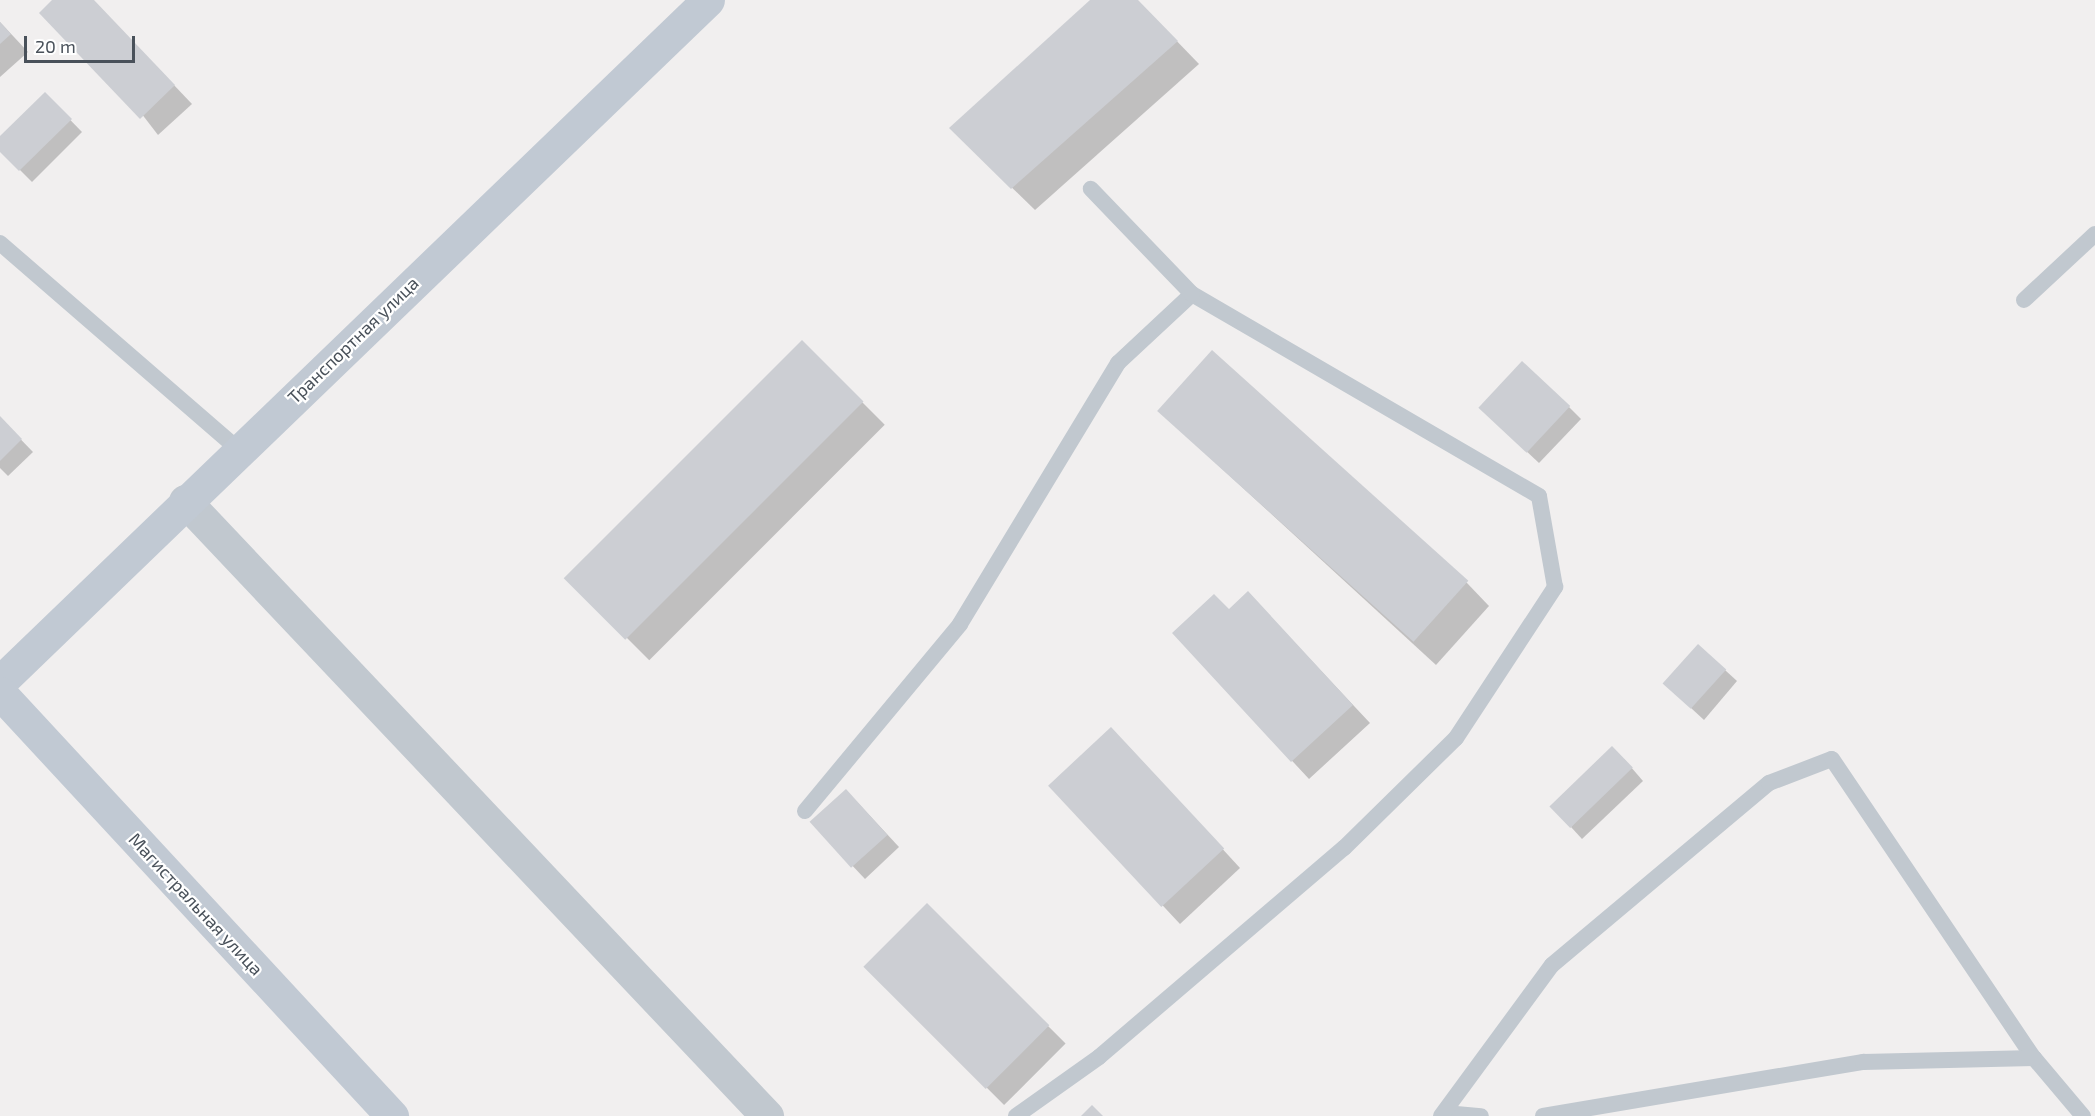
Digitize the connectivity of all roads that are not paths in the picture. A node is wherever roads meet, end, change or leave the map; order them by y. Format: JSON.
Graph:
{"nodes":[{"id":1,"x":708,"y":0,"type":"edge"},
{"id":2,"x":1091,"y":189,"type":"dead end"},
{"id":3,"x":2095,"y":234,"type":"edge"},
{"id":4,"x":0,"y":243,"type":"edge"},
{"id":5,"x":1192,"y":294,"type":"junction"},
{"id":6,"x":2024,"y":300,"type":"dead end"},
{"id":7,"x":239,"y":450,"type":"junction"},
{"id":8,"x":185,"y":501,"type":"junction"},
{"id":9,"x":0,"y":682,"type":"edge"},
{"id":10,"x":0,"y":693,"type":"edge"},
{"id":11,"x":805,"y":811,"type":"dead end"},
{"id":12,"x":2034,"y":1058,"type":"junction"},
{"id":13,"x":1444,"y":1115,"type":"edge"},
{"id":14,"x":392,"y":1116,"type":"edge"},
{"id":15,"x":767,"y":1116,"type":"edge"},
{"id":16,"x":1016,"y":1116,"type":"edge"},
{"id":17,"x":1481,"y":1116,"type":"edge"},
{"id":18,"x":1543,"y":1116,"type":"edge"},
{"id":19,"x":2083,"y":1116,"type":"edge"}],
"edges":[{"from":1,"to":7,"type":"street","name":"Транспортная улица"},
{"from":2,"to":5,"type":"lane"},
{"from":3,"to":6,"type":"lane"},
{"from":4,"to":7,"type":"lane"},
{"from":5,"to":11,"type":"lane"},
{"from":5,"to":16,"type":"lane"},
{"from":7,"to":8,"type":"street","name":"Транспортная улица"},
{"from":8,"to":9,"type":"street","name":"Транспортная улица"},
{"from":8,"to":15,"type":"street"},
{"from":10,"to":14,"type":"street","name":"Магистральная улица"},
{"from":12,"to":13,"type":"lane"},
{"from":12,"to":18,"type":"lane"},
{"from":12,"to":19,"type":"lane"},
{"from":13,"to":17,"type":"lane"}]}
